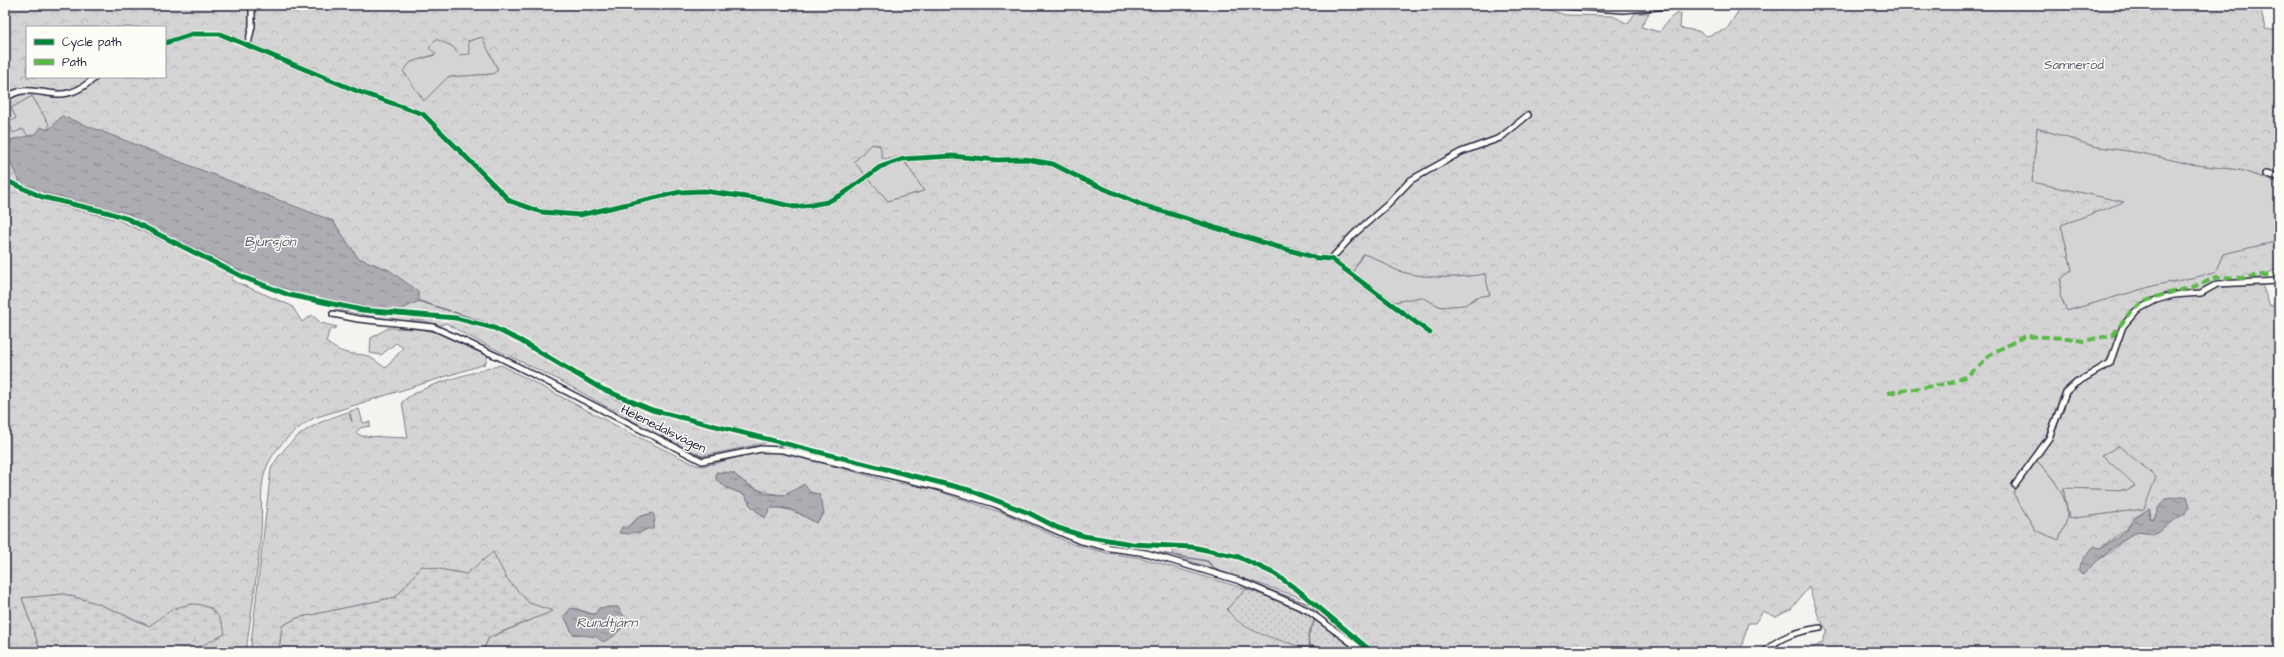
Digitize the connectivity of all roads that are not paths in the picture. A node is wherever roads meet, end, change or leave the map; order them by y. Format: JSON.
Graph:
{"nodes":[{"id":1,"x":252,"y":5,"type":"edge"},
{"id":2,"x":1566,"y":5,"type":"edge"},
{"id":3,"x":1670,"y":5,"type":"edge"},
{"id":4,"x":166,"y":43,"type":"edge"},
{"id":5,"x":248,"y":44,"type":"junction"},
{"id":6,"x":95,"y":78,"type":"edge"},
{"id":7,"x":5,"y":99,"type":"edge"},
{"id":8,"x":1528,"y":115,"type":"dead end"},
{"id":9,"x":2266,"y":174,"type":"dead end"},
{"id":10,"x":2279,"y":177,"type":"edge"},
{"id":11,"x":1331,"y":259,"type":"junction"},
{"id":12,"x":2279,"y":281,"type":"edge"},
{"id":13,"x":333,"y":314,"type":"dead end"},
{"id":14,"x":1430,"y":332,"type":"dead end"},
{"id":15,"x":2015,"y":485,"type":"dead end"},
{"id":16,"x":1820,"y":628,"type":"dead end"},
{"id":17,"x":1364,"y":652,"type":"edge"},
{"id":18,"x":1765,"y":652,"type":"edge"}],
"edges":[{"from":1,"to":5,"type":"street"},
{"from":2,"to":3,"type":"main road"},
{"from":4,"to":5,"type":"street"},
{"from":5,"to":11,"type":"street"},
{"from":6,"to":7,"type":"street"},
{"from":8,"to":11,"type":"street"},
{"from":9,"to":10,"type":"street"},
{"from":11,"to":14,"type":"street"},
{"from":12,"to":15,"type":"street"},
{"from":13,"to":17,"type":"street","name":"Helenedalsvägen"},
{"from":16,"to":18,"type":"street"}]}
